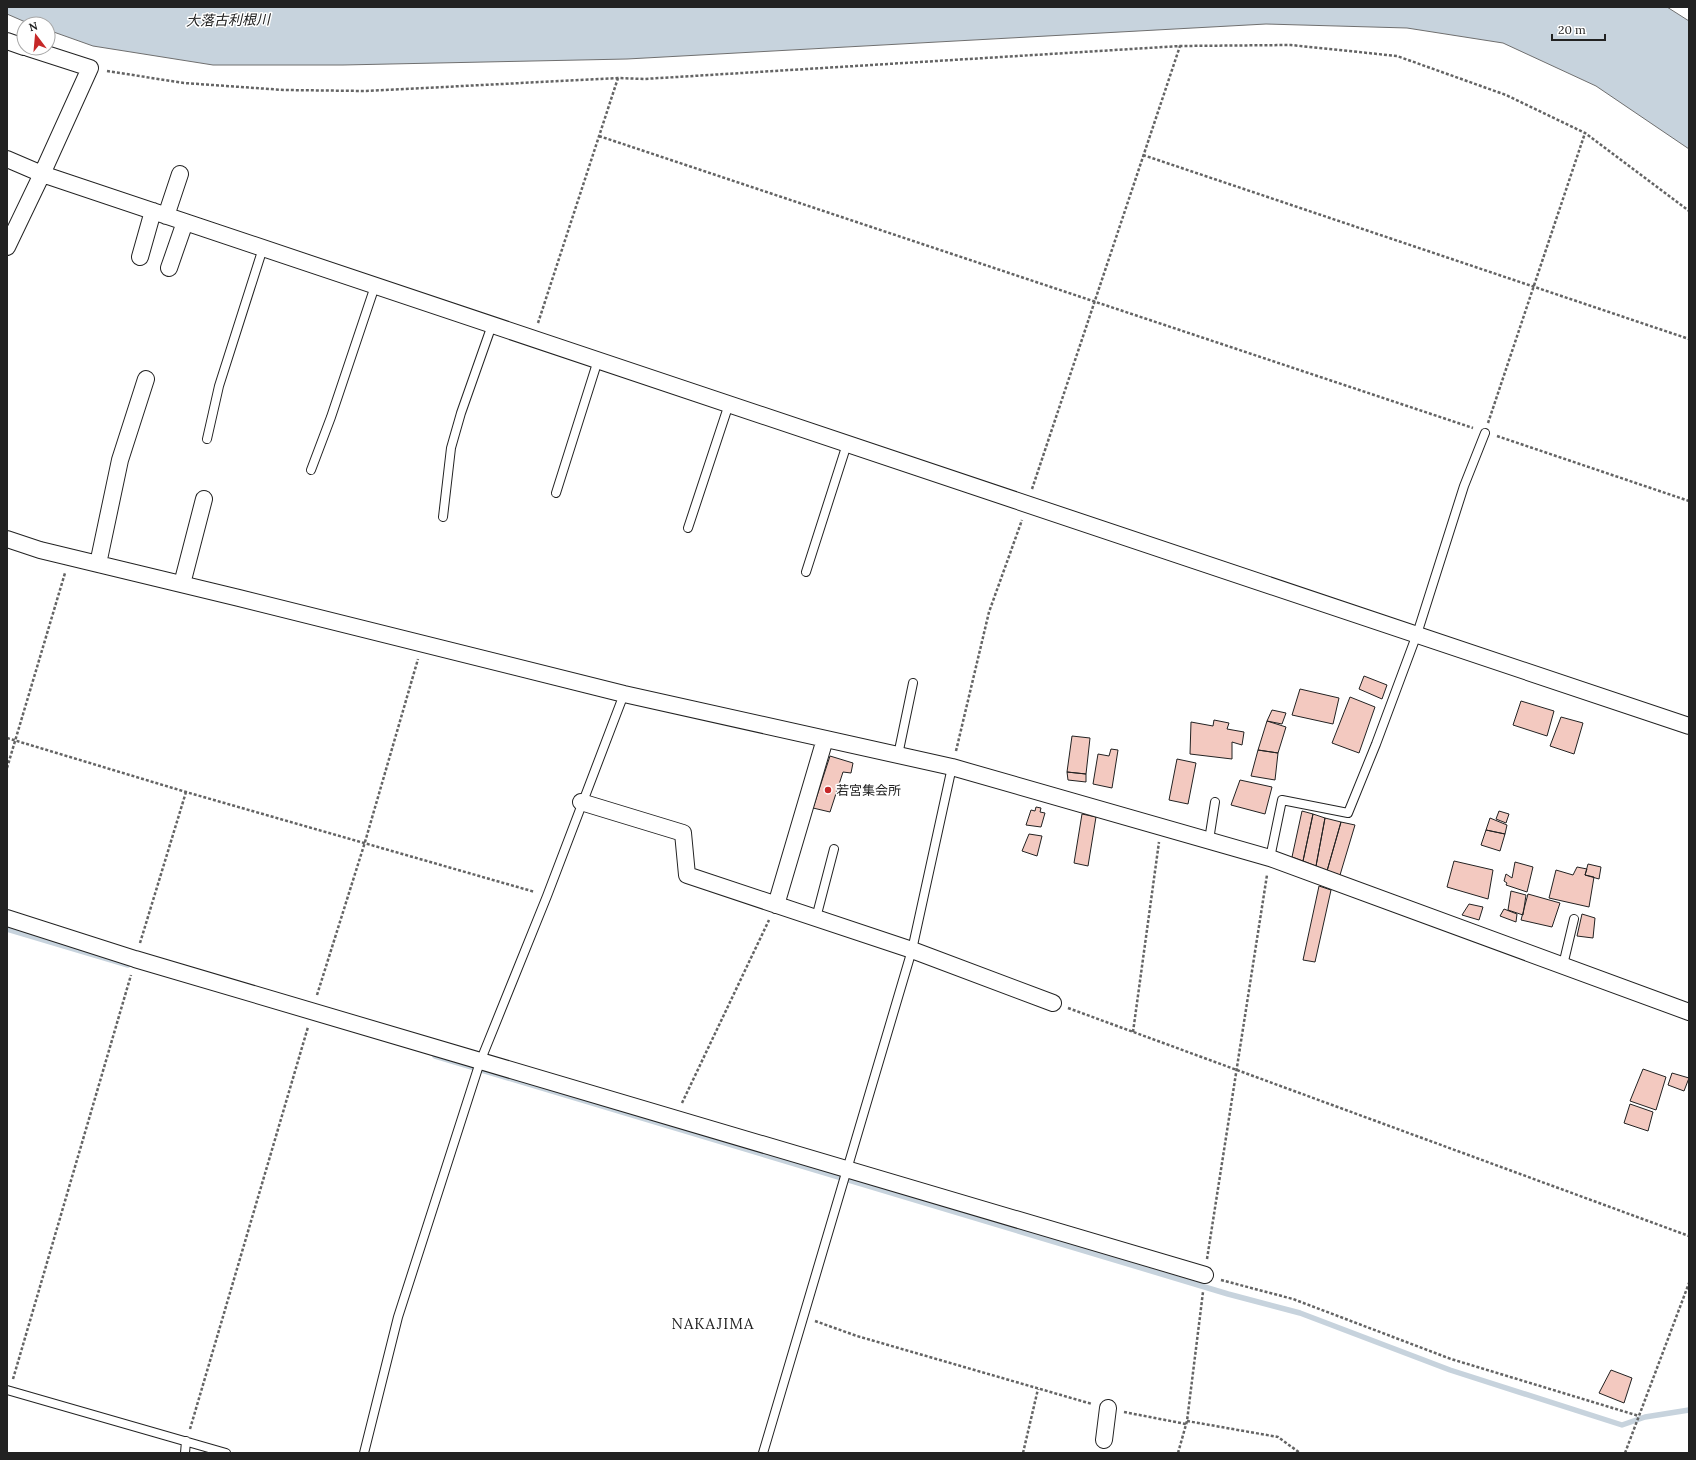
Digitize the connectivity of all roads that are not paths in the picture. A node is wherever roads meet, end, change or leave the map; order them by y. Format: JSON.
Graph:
{"nodes":[{"id":1,"x":53,"y":56,"type":"edge"},
{"id":2,"x":7,"y":159,"type":"edge"},
{"id":3,"x":42,"y":174,"type":"junction"},
{"id":4,"x":180,"y":174,"type":"dead end"},
{"id":5,"x":160,"y":214,"type":"junction"},
{"id":6,"x":185,"y":222,"type":"junction"},
{"id":7,"x":7,"y":247,"type":"edge"},
{"id":8,"x":263,"y":248,"type":"junction"},
{"id":9,"x":140,"y":257,"type":"dead end"},
{"id":10,"x":169,"y":268,"type":"dead end"},
{"id":11,"x":374,"y":286,"type":"junction"},
{"id":12,"x":492,"y":325,"type":"junction"},
{"id":13,"x":598,"y":360,"type":"junction"},
{"id":14,"x":146,"y":379,"type":"dead end"},
{"id":15,"x":729,"y":404,"type":"junction"},
{"id":16,"x":1485,"y":432,"type":"road end"},
{"id":17,"x":207,"y":439,"type":"dead end"},
{"id":18,"x":847,"y":444,"type":"junction"},
{"id":19,"x":311,"y":470,"type":"dead end"},
{"id":20,"x":556,"y":493,"type":"dead end"},
{"id":21,"x":204,"y":499,"type":"dead end"},
{"id":22,"x":443,"y":517,"type":"dead end"},
{"id":23,"x":688,"y":528,"type":"dead end"},
{"id":24,"x":7,"y":539,"type":"edge"},
{"id":25,"x":98,"y":564,"type":"junction"},
{"id":26,"x":806,"y":572,"type":"dead end"},
{"id":27,"x":182,"y":584,"type":"junction"},
{"id":28,"x":1417,"y":634,"type":"junction"},
{"id":29,"x":913,"y":683,"type":"dead end"},
{"id":30,"x":624,"y":694,"type":"junction"},
{"id":31,"x":1689,"y":726,"type":"edge"},
{"id":32,"x":825,"y":739,"type":"junction"},
{"id":33,"x":898,"y":755,"type":"junction"},
{"id":34,"x":952,"y":767,"type":"junction"},
{"id":35,"x":582,"y":802,"type":"junction"},
{"id":36,"x":1215,"y":802,"type":"dead end"},
{"id":37,"x":1209,"y":840,"type":"junction"},
{"id":38,"x":834,"y":849,"type":"dead end"},
{"id":39,"x":1270,"y":858,"type":"junction"},
{"id":40,"x":776,"y":905,"type":"junction"},
{"id":41,"x":7,"y":918,"type":"edge"},
{"id":42,"x":816,"y":918,"type":"junction"},
{"id":43,"x":1574,"y":919,"type":"dead end"},
{"id":44,"x":912,"y":950,"type":"junction"},
{"id":45,"x":1563,"y":965,"type":"junction"},
{"id":46,"x":1053,"y":1003,"type":"road end"},
{"id":47,"x":1689,"y":1012,"type":"edge"},
{"id":48,"x":480,"y":1062,"type":"junction"},
{"id":49,"x":847,"y":1169,"type":"junction"},
{"id":50,"x":1205,"y":1275,"type":"road end"},
{"id":51,"x":8,"y":1390,"type":"edge"},
{"id":52,"x":1108,"y":1408,"type":"dead end"},
{"id":53,"x":1104,"y":1440,"type":"dead end"},
{"id":54,"x":186,"y":1441,"type":"junction"},
{"id":55,"x":185,"y":1453,"type":"edge"},
{"id":56,"x":226,"y":1453,"type":"edge"},
{"id":57,"x":364,"y":1453,"type":"edge"},
{"id":58,"x":764,"y":1453,"type":"edge"}],
"edges":[{"from":1,"to":3,"type":"street"},
{"from":2,"to":3,"type":"street"},
{"from":3,"to":5,"type":"street"},
{"from":3,"to":7,"type":"street"},
{"from":4,"to":5,"type":"street"},
{"from":5,"to":6,"type":"street"},
{"from":5,"to":9,"type":"street"},
{"from":6,"to":8,"type":"street"},
{"from":6,"to":10,"type":"street"},
{"from":8,"to":11,"type":"street"},
{"from":8,"to":17,"type":"lane"},
{"from":11,"to":12,"type":"street"},
{"from":11,"to":19,"type":"lane"},
{"from":12,"to":13,"type":"street"},
{"from":12,"to":22,"type":"lane"},
{"from":13,"to":15,"type":"street"},
{"from":13,"to":20,"type":"lane"},
{"from":14,"to":25,"type":"street"},
{"from":15,"to":18,"type":"street"},
{"from":15,"to":23,"type":"lane"},
{"from":16,"to":28,"type":"lane"},
{"from":18,"to":26,"type":"lane"},
{"from":18,"to":28,"type":"street"},
{"from":21,"to":27,"type":"street"},
{"from":24,"to":25,"type":"street"},
{"from":25,"to":27,"type":"street"},
{"from":27,"to":30,"type":"street"},
{"from":28,"to":31,"type":"street"},
{"from":28,"to":39,"type":"lane"},
{"from":29,"to":33,"type":"lane"},
{"from":30,"to":32,"type":"street"},
{"from":30,"to":35,"type":"lane"},
{"from":32,"to":33,"type":"street"},
{"from":32,"to":40,"type":"street"},
{"from":33,"to":34,"type":"street"},
{"from":34,"to":37,"type":"street"},
{"from":34,"to":44,"type":"lane"},
{"from":35,"to":40,"type":"street"},
{"from":35,"to":48,"type":"lane"},
{"from":36,"to":37,"type":"lane"},
{"from":37,"to":39,"type":"street"},
{"from":38,"to":42,"type":"lane"},
{"from":39,"to":45,"type":"street"},
{"from":40,"to":42,"type":"street"},
{"from":41,"to":48,"type":"street"},
{"from":42,"to":44,"type":"street"},
{"from":43,"to":45,"type":"lane"},
{"from":44,"to":46,"type":"street"},
{"from":44,"to":49,"type":"lane"},
{"from":45,"to":47,"type":"street"},
{"from":48,"to":49,"type":"street"},
{"from":48,"to":57,"type":"lane"},
{"from":49,"to":50,"type":"street"},
{"from":49,"to":58,"type":"lane"},
{"from":51,"to":54,"type":"lane"},
{"from":52,"to":53,"type":"street"},
{"from":54,"to":55,"type":"lane"},
{"from":54,"to":56,"type":"lane"}]}
